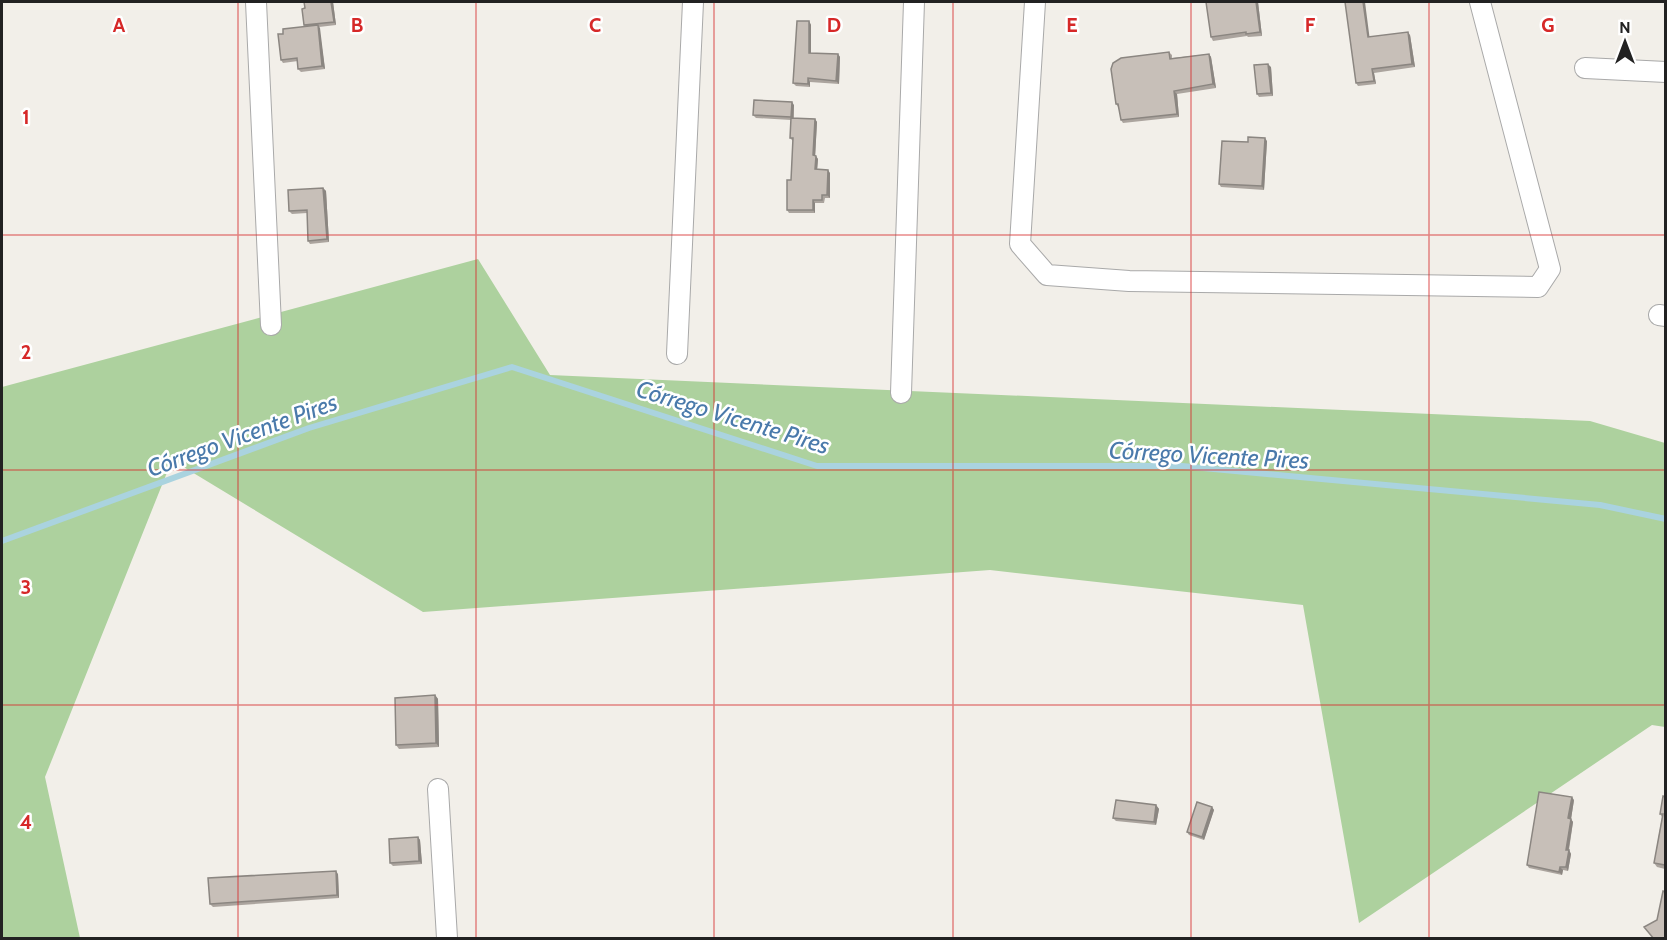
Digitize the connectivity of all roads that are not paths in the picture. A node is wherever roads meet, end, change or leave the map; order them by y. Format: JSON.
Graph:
{"nodes":[{"id":1,"x":256,"y":2,"type":"edge"},
{"id":2,"x":693,"y":2,"type":"edge"},
{"id":3,"x":914,"y":2,"type":"edge"},
{"id":4,"x":1035,"y":2,"type":"edge"},
{"id":5,"x":1480,"y":2,"type":"edge"},
{"id":6,"x":1585,"y":68,"type":"dead end"},
{"id":7,"x":1665,"y":72,"type":"edge"},
{"id":8,"x":271,"y":325,"type":"dead end"},
{"id":9,"x":677,"y":354,"type":"dead end"},
{"id":10,"x":901,"y":393,"type":"dead end"},
{"id":11,"x":438,"y":789,"type":"dead end"},
{"id":12,"x":447,"y":939,"type":"edge"}],
"edges":[{"from":1,"to":8,"type":"street"},
{"from":2,"to":9,"type":"street"},
{"from":3,"to":10,"type":"street"},
{"from":4,"to":5,"type":"street"},
{"from":6,"to":7,"type":"street"},
{"from":11,"to":12,"type":"street"}]}
